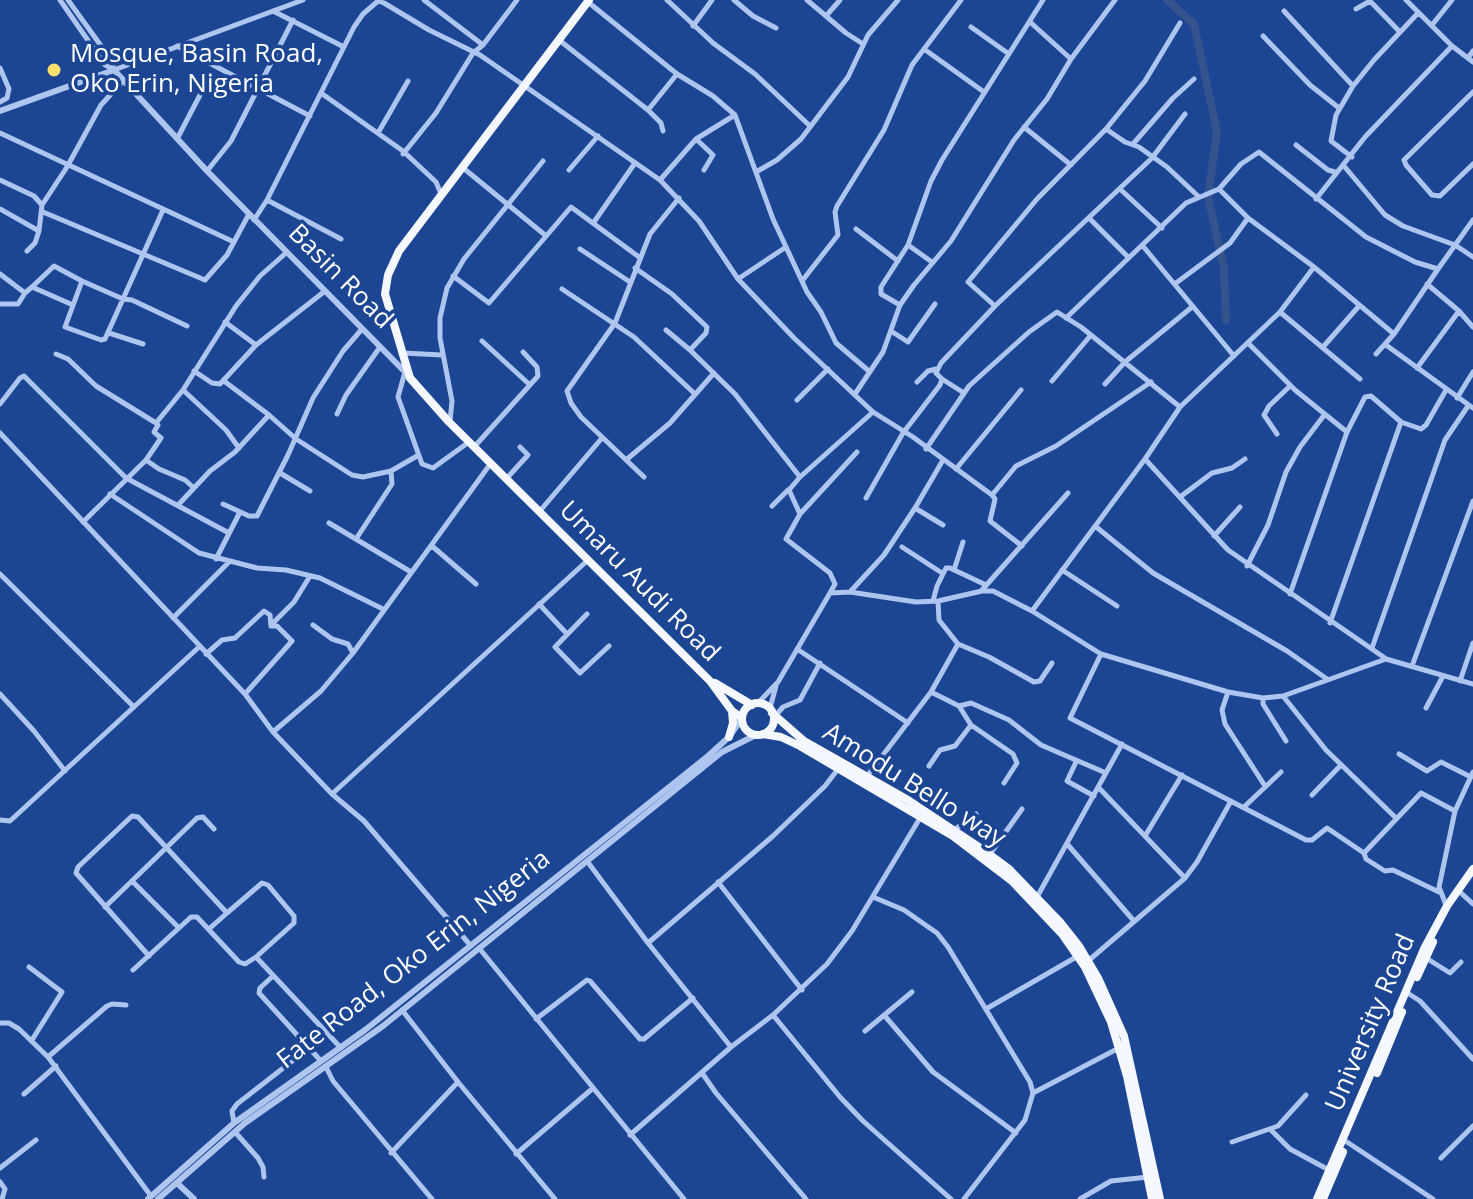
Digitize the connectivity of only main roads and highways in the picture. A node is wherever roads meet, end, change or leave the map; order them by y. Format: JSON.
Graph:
{"nodes":[{"id":1,"x":588,"y":1,"type":"edge"},
{"id":2,"x":539,"y":512,"type":"joint"},
{"id":3,"x":710,"y":681,"type":"junction"},
{"id":4,"x":755,"y":704,"type":"junction"},
{"id":5,"x":732,"y":711,"type":"junction"},
{"id":6,"x":773,"y":712,"type":"junction"},
{"id":7,"x":742,"y":718,"type":"junction"},
{"id":8,"x":760,"y":734,"type":"junction"},
{"id":9,"x":729,"y":737,"type":"road end"},
{"id":10,"x":923,"y":813,"type":"junction"},
{"id":11,"x":1473,"y":869,"type":"edge"},
{"id":12,"x":1473,"y":877,"type":"edge"},
{"id":13,"x":1407,"y":992,"type":"junction"},
{"id":14,"x":1346,"y":1140,"type":"junction"},
{"id":15,"x":1152,"y":1199,"type":"edge"},
{"id":16,"x":1160,"y":1199,"type":"edge"},
{"id":17,"x":1317,"y":1199,"type":"edge"},
{"id":18,"x":1323,"y":1199,"type":"edge"}],
"edges":[{"from":1,"to":2,"type":"main road","name":"Basin Road"},
{"from":2,"to":3,"type":"main road","name":"Umaru Audi Road"},
{"from":3,"to":4,"type":"main road"},
{"from":3,"to":5,"type":"main road"},
{"from":4,"to":6,"type":"main road"},
{"from":4,"to":7,"type":"main road"},
{"from":5,"to":7,"type":"main road"},
{"from":5,"to":9,"type":"main road"},
{"from":6,"to":8,"type":"main road"},
{"from":6,"to":10,"type":"main road","name":"Amodu Bello way"},
{"from":7,"to":8,"type":"main road"},
{"from":8,"to":10,"type":"main road","name":"Amodu Bello way"},
{"from":10,"to":15,"type":"main road","name":"Amodu Bello way"},
{"from":10,"to":16,"type":"main road","name":"Amodu Bello way"},
{"from":11,"to":13,"type":"main road","name":"University Road"},
{"from":12,"to":13,"type":"main road","name":"University Road"},
{"from":13,"to":14,"type":"main road","name":"University Road"},
{"from":14,"to":17,"type":"main road","name":"University Road"},
{"from":14,"to":18,"type":"main road","name":"University Road"}]}
